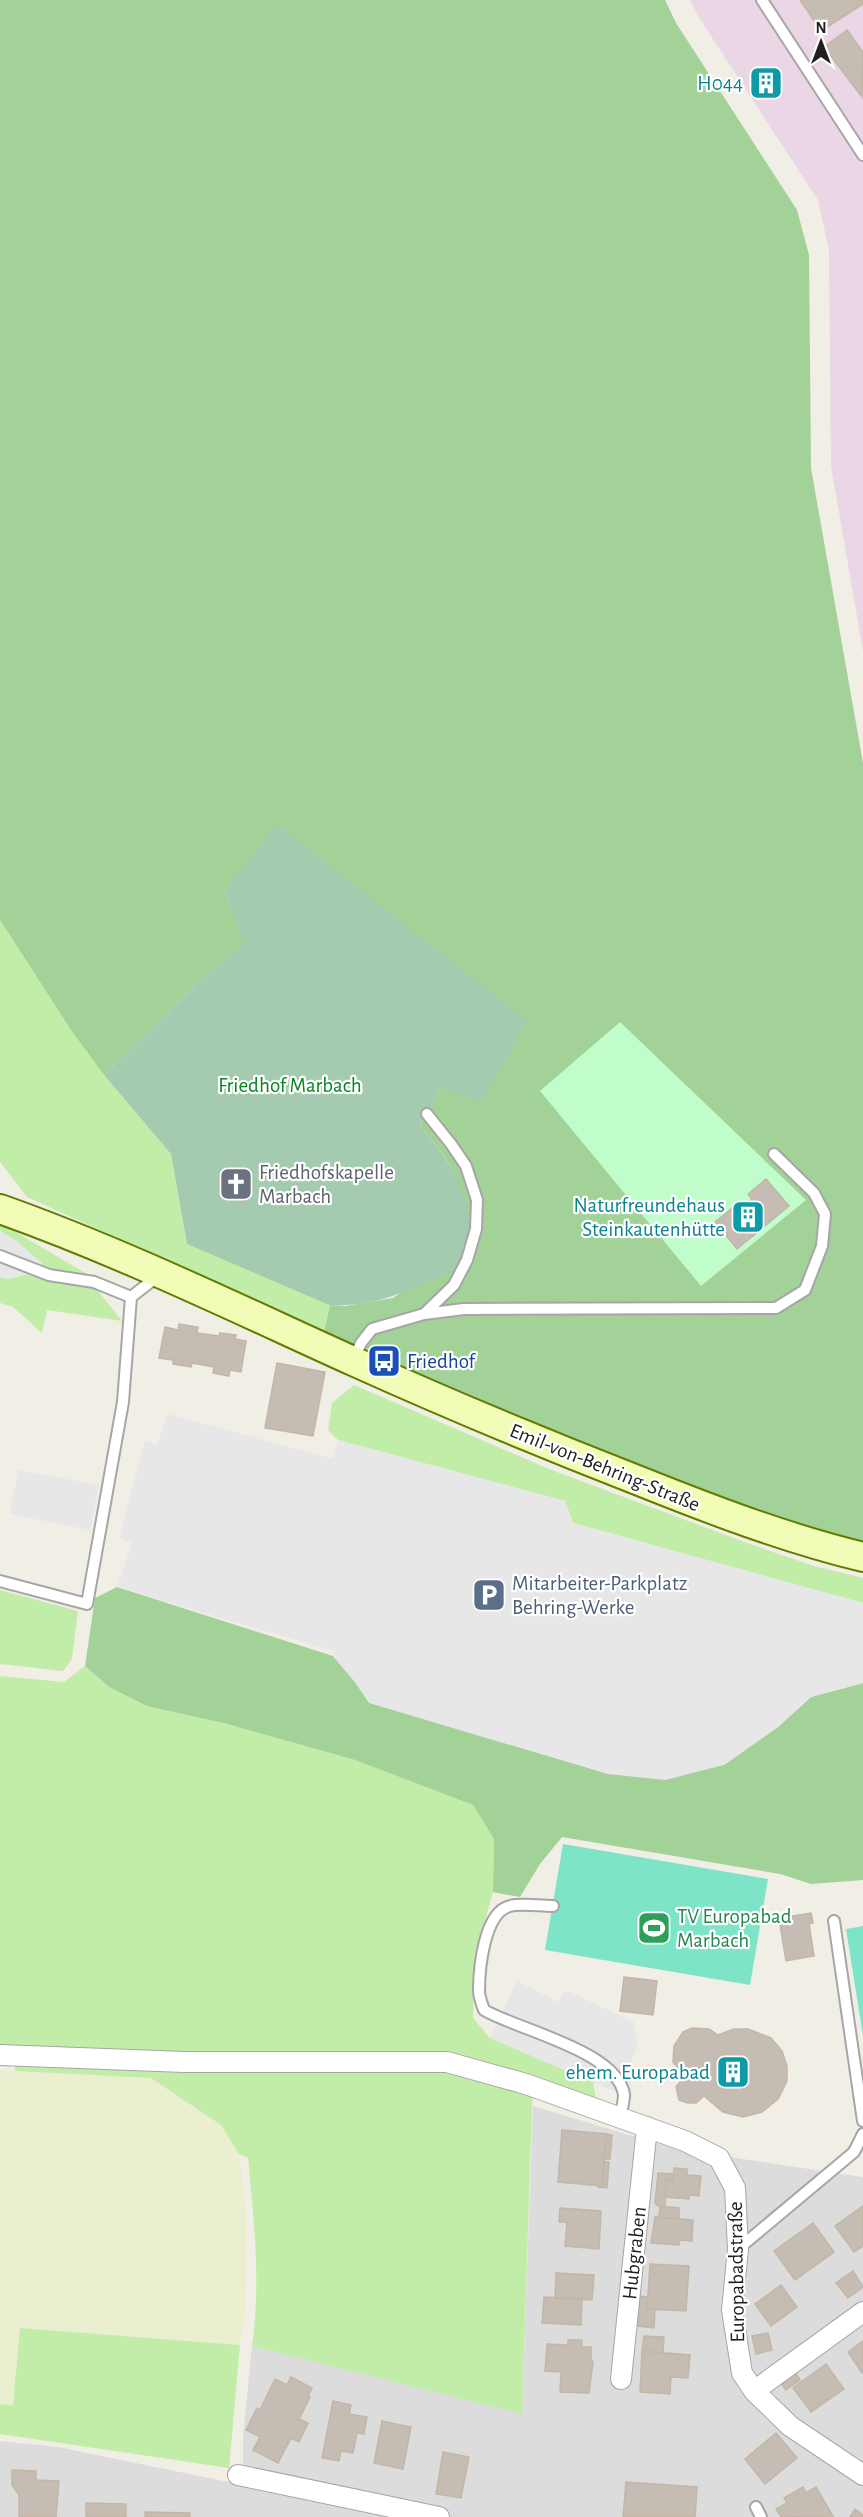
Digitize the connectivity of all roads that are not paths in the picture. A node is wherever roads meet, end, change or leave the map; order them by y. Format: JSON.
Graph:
{"nodes":[{"id":1,"x":762,"y":0,"type":"edge"},
{"id":2,"x":863,"y":155,"type":"edge"},
{"id":3,"x":427,"y":1114,"type":"dead end"},
{"id":4,"x":774,"y":1154,"type":"dead end"},
{"id":5,"x":0,"y":1209,"type":"edge"},
{"id":6,"x":0,"y":1256,"type":"edge"},
{"id":7,"x":161,"y":1274,"type":"junction"},
{"id":8,"x":131,"y":1298,"type":"junction"},
{"id":9,"x":424,"y":1314,"type":"junction"},
{"id":10,"x":353,"y":1361,"type":"junction"},
{"id":11,"x":863,"y":1557,"type":"edge"},
{"id":12,"x":0,"y":1581,"type":"edge"},
{"id":13,"x":552,"y":1906,"type":"dead end"},
{"id":14,"x":834,"y":1921,"type":"dead end"},
{"id":15,"x":0,"y":2055,"type":"edge"},
{"id":16,"x":619,"y":2118,"type":"junction"},
{"id":17,"x":863,"y":2121,"type":"edge"},
{"id":18,"x":646,"y":2127,"type":"junction"},
{"id":19,"x":863,"y":2134,"type":"edge"},
{"id":20,"x":738,"y":2249,"type":"junction"},
{"id":21,"x":863,"y":2312,"type":"edge"},
{"id":22,"x":621,"y":2379,"type":"dead end"},
{"id":23,"x":754,"y":2391,"type":"junction"},
{"id":24,"x":238,"y":2475,"type":"dead end"},
{"id":25,"x":863,"y":2475,"type":"edge"},
{"id":26,"x":438,"y":2517,"type":"edge"}],
"edges":[{"from":1,"to":2,"type":"lane"},
{"from":3,"to":9,"type":"lane"},
{"from":4,"to":9,"type":"lane"},
{"from":5,"to":7,"type":"main road","name":"Emil-von-Behring-Straße"},
{"from":6,"to":8,"type":"lane"},
{"from":7,"to":8,"type":"lane"},
{"from":7,"to":10,"type":"main road","name":"Emil-von-Behring-Straße"},
{"from":8,"to":12,"type":"lane"},
{"from":9,"to":10,"type":"lane"},
{"from":10,"to":11,"type":"main road","name":"Emil-von-Behring-Straße"},
{"from":13,"to":16,"type":"lane"},
{"from":14,"to":17,"type":"lane"},
{"from":15,"to":16,"type":"street","name":"Europabadstraße"},
{"from":16,"to":18,"type":"street","name":"Europabadstraße"},
{"from":18,"to":20,"type":"street","name":"Europabadstraße"},
{"from":18,"to":22,"type":"street","name":"Hubgraben"},
{"from":19,"to":20,"type":"lane"},
{"from":20,"to":23,"type":"street","name":"Europabadstraße"},
{"from":21,"to":23,"type":"street"},
{"from":23,"to":25,"type":"street","name":"Europabadstraße"},
{"from":24,"to":26,"type":"street"}]}
